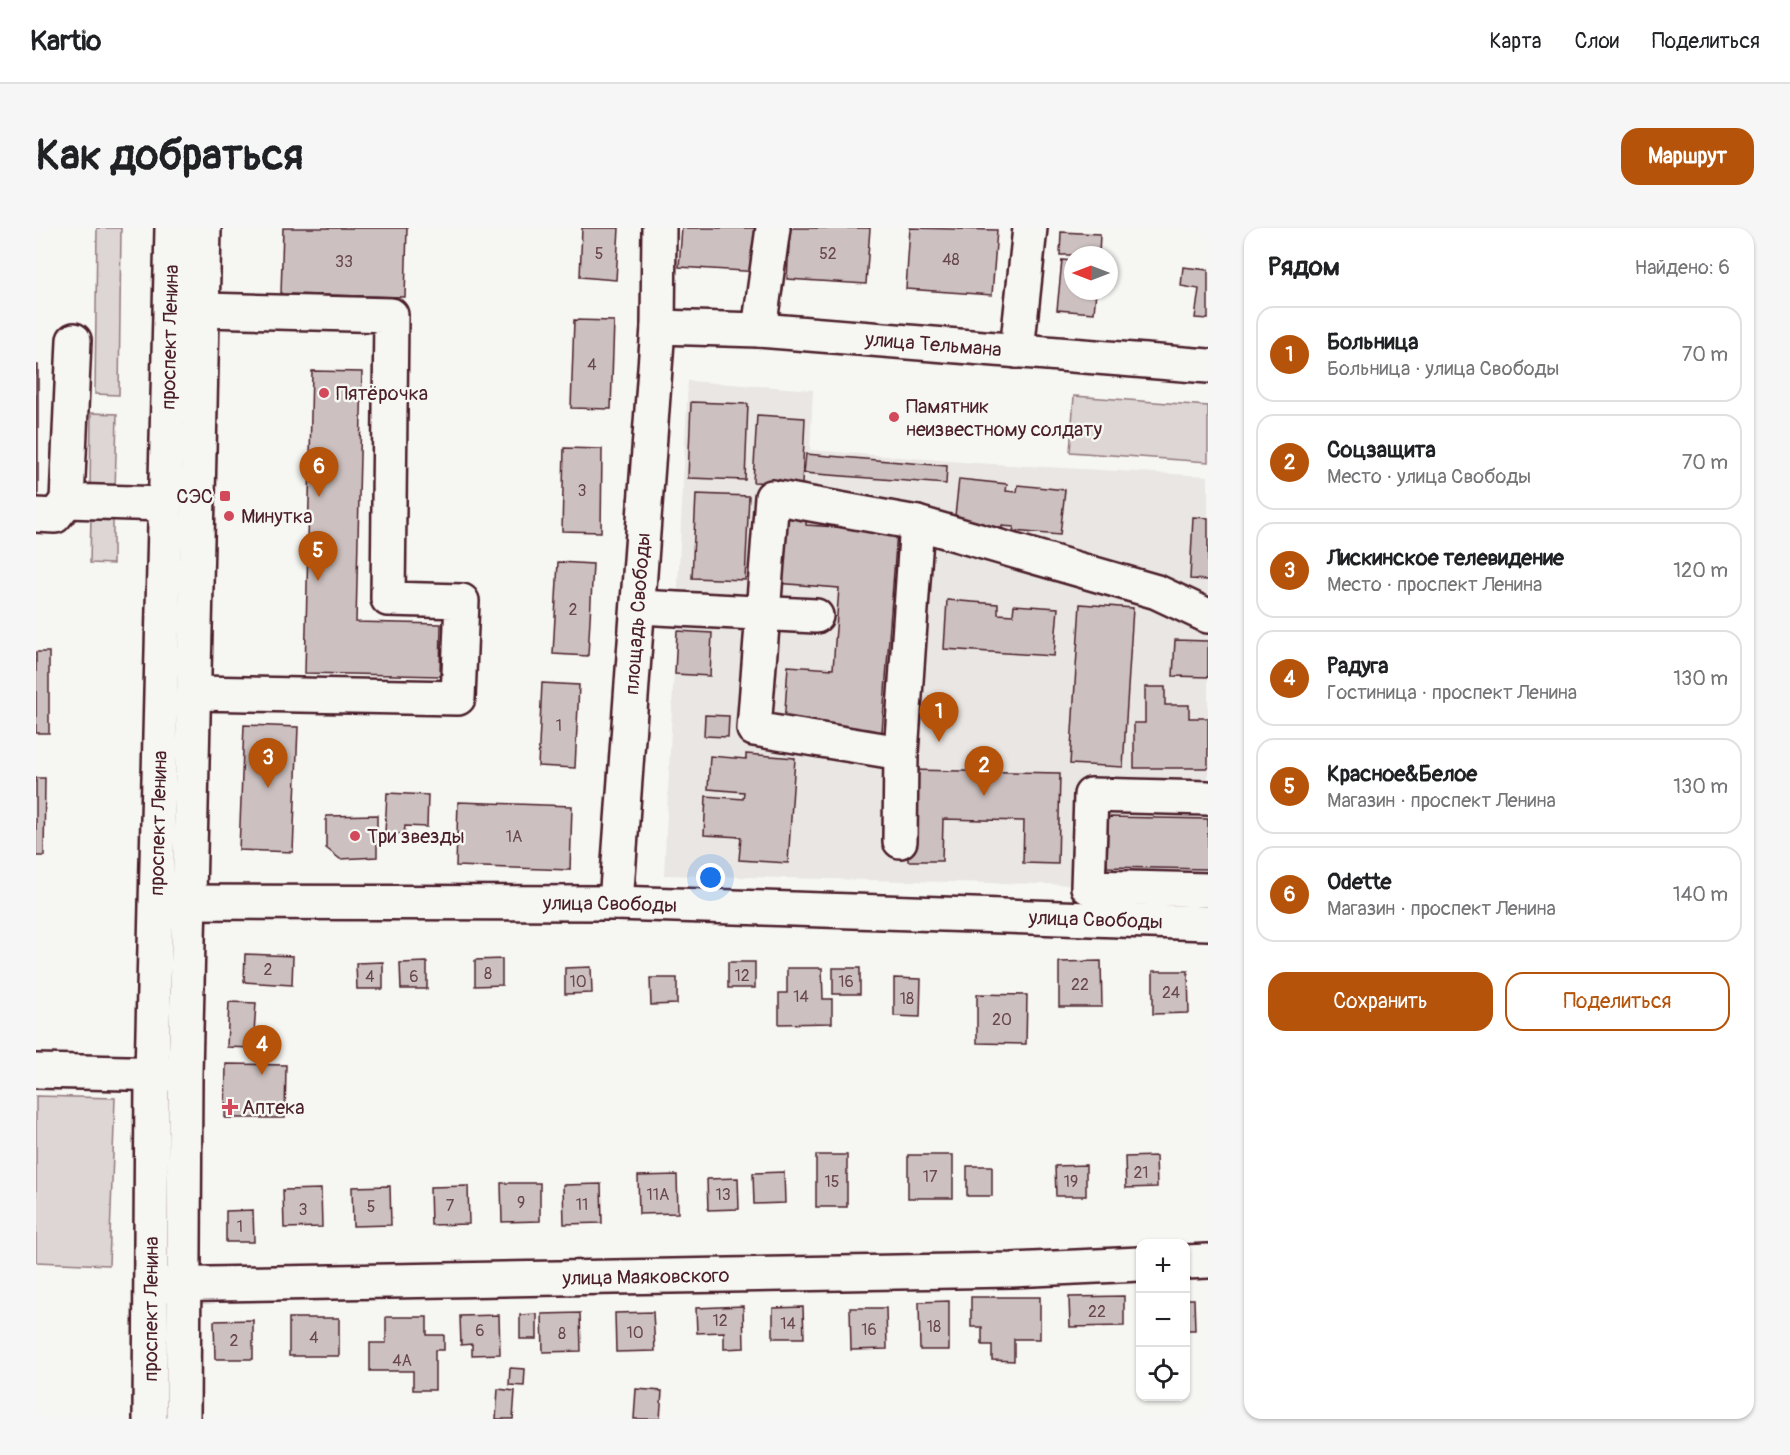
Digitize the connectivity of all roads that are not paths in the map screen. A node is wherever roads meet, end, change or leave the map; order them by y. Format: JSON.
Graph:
{"nodes":[{"id":1,"x":172,"y":228,"type":"edge"},
{"id":2,"x":204,"y":228,"type":"edge"},
{"id":3,"x":659,"y":228,"type":"edge"},
{"id":4,"x":773,"y":228,"type":"edge"},
{"id":5,"x":1030,"y":228,"type":"edge"},
{"id":6,"x":203,"y":310,"type":"junction"},
{"id":7,"x":658,"y":327,"type":"junction"},
{"id":8,"x":759,"y":330,"type":"junction"},
{"id":9,"x":74,"y":339,"type":"dead end"},
{"id":10,"x":1017,"y":351,"type":"junction"},
{"id":11,"x":1208,"y":366,"type":"edge"},
{"id":12,"x":67,"y":501,"type":"junction"},
{"id":13,"x":165,"y":504,"type":"junction"},
{"id":14,"x":36,"y":515,"type":"edge"},
{"id":15,"x":917,"y":523,"type":"junction"},
{"id":16,"x":638,"y":607,"type":"junction"},
{"id":17,"x":763,"y":613,"type":"junction"},
{"id":18,"x":816,"y":616,"type":"dead end"},
{"id":19,"x":1208,"y":616,"type":"edge"},
{"id":20,"x":194,"y":693,"type":"junction"},
{"id":21,"x":901,"y":753,"type":"junction"},
{"id":22,"x":1208,"y":798,"type":"edge"},
{"id":23,"x":900,"y":841,"type":"dead end"},
{"id":24,"x":1208,"y":890,"type":"edge"},
{"id":25,"x":155,"y":902,"type":"junction"},
{"id":26,"x":188,"y":902,"type":"junction"},
{"id":27,"x":616,"y":903,"type":"junction"},
{"id":28,"x":1208,"y":923,"type":"edge"},
{"id":29,"x":36,"y":1071,"type":"edge"},
{"id":30,"x":152,"y":1074,"type":"junction"},
{"id":31,"x":185,"y":1074,"type":"junction"},
{"id":32,"x":1208,"y":1261,"type":"edge"},
{"id":33,"x":1190,"y":1262,"type":"edge"},
{"id":34,"x":1136,"y":1264,"type":"edge"},
{"id":35,"x":151,"y":1285,"type":"junction"},
{"id":36,"x":184,"y":1285,"type":"junction"},
{"id":37,"x":150,"y":1419,"type":"edge"},
{"id":38,"x":183,"y":1419,"type":"edge"}],
"edges":[{"from":1,"to":13,"type":"street","name":"проспект Ленина"},
{"from":2,"to":6,"type":"street","name":"проспект Ленина"},
{"from":3,"to":7,"type":"street","name":"площадь Свободы"},
{"from":4,"to":8,"type":"street"},
{"from":5,"to":10,"type":"street"},
{"from":6,"to":20,"type":"street","name":"проспект Ленина"},
{"from":6,"to":20,"type":"street"},
{"from":7,"to":8,"type":"street","name":"улица Тельмана"},
{"from":7,"to":16,"type":"street","name":"площадь Свободы"},
{"from":8,"to":10,"type":"street","name":"улица Тельмана"},
{"from":9,"to":12,"type":"street"},
{"from":10,"to":11,"type":"street","name":"улица Тельмана"},
{"from":12,"to":13,"type":"street"},
{"from":12,"to":14,"type":"street"},
{"from":13,"to":25,"type":"street","name":"проспект Ленина"},
{"from":15,"to":17,"type":"street"},
{"from":15,"to":19,"type":"street"},
{"from":15,"to":21,"type":"street"},
{"from":16,"to":17,"type":"street"},
{"from":16,"to":27,"type":"street","name":"площадь Свободы"},
{"from":17,"to":18,"type":"street"},
{"from":17,"to":21,"type":"street"},
{"from":20,"to":26,"type":"street","name":"проспект Ленина"},
{"from":21,"to":23,"type":"street"},
{"from":22,"to":24,"type":"street"},
{"from":25,"to":26,"type":"street","name":"улица Свободы"},
{"from":25,"to":30,"type":"street","name":"проспект Ленина"},
{"from":26,"to":27,"type":"street","name":"улица Свободы"},
{"from":26,"to":31,"type":"street","name":"проспект Ленина"},
{"from":27,"to":28,"type":"street","name":"улица Свободы"},
{"from":29,"to":30,"type":"street"},
{"from":30,"to":31,"type":"street"},
{"from":30,"to":35,"type":"street","name":"проспект Ленина"},
{"from":31,"to":36,"type":"street","name":"проспект Ленина"},
{"from":32,"to":33,"type":"street"},
{"from":34,"to":36,"type":"street","name":"улица Маяковского"},
{"from":35,"to":36,"type":"street","name":"улица Маяковского"},
{"from":35,"to":37,"type":"street","name":"проспект Ленина"},
{"from":36,"to":38,"type":"street","name":"проспект Ленина"}]}
